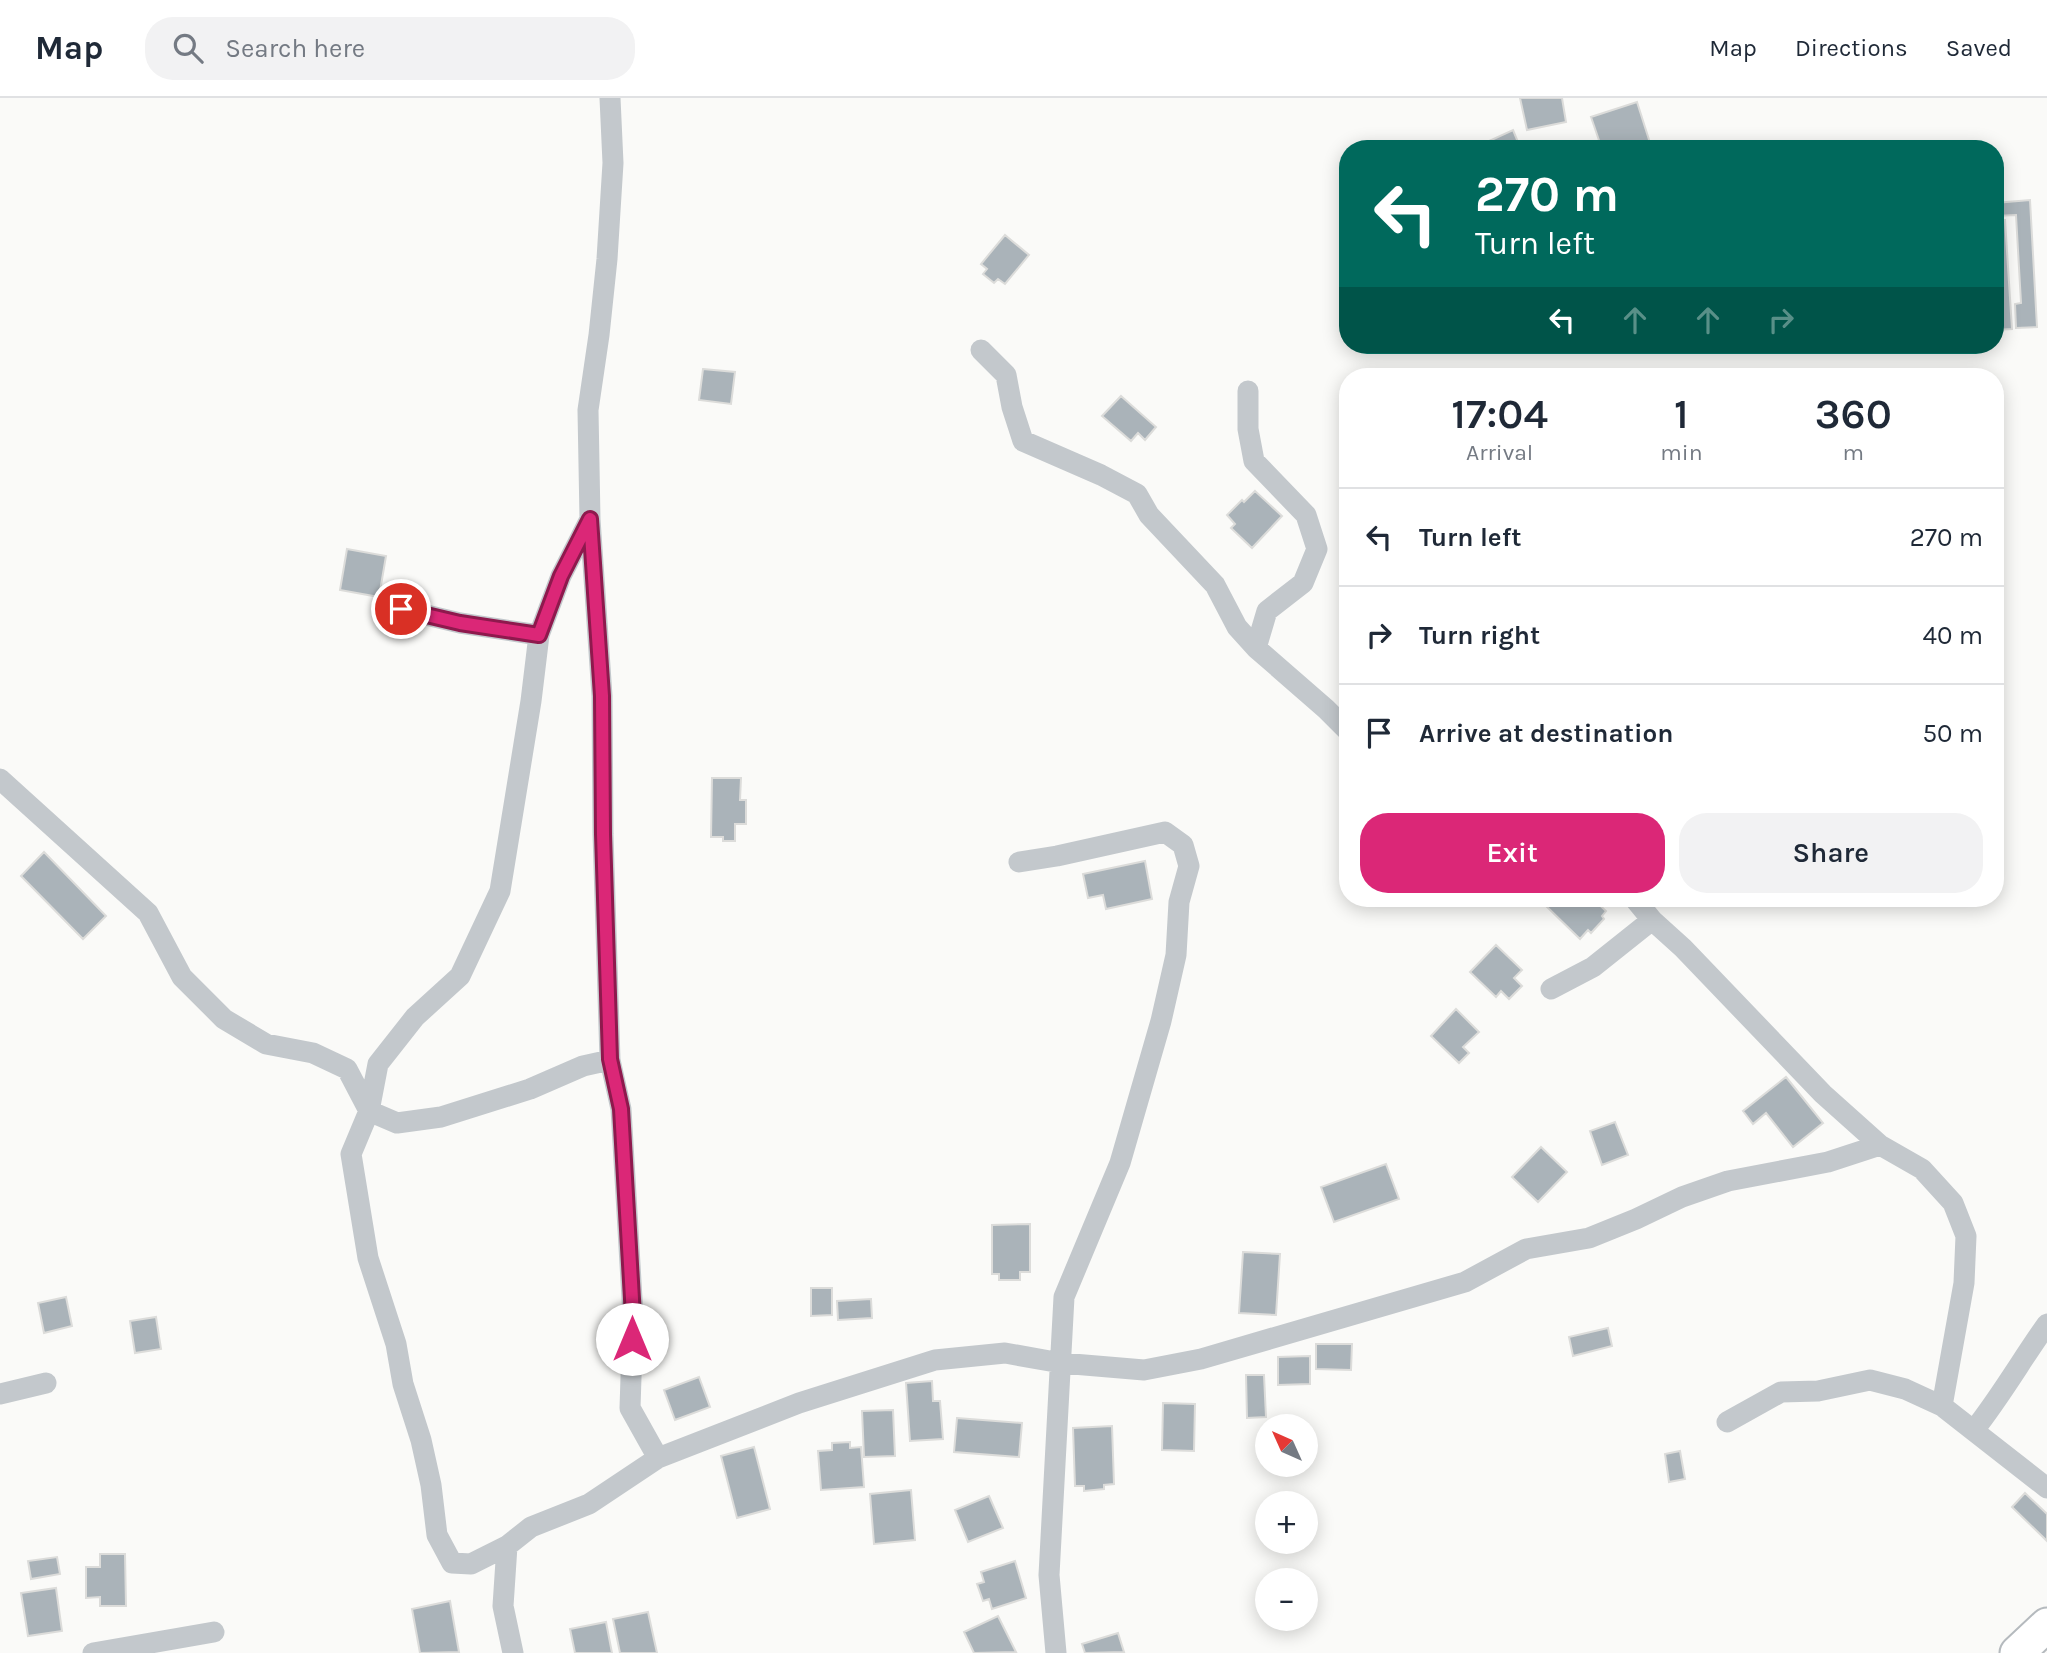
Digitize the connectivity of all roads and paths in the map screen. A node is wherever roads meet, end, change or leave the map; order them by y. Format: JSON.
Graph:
{"nodes":[{"id":1,"x":610,"y":98,"type":"edge"},
{"id":2,"x":981,"y":350,"type":"dead end"},
{"id":3,"x":1248,"y":391,"type":"dead end"},
{"id":4,"x":590,"y":519,"type":"junction"},
{"id":5,"x":401,"y":609,"type":"dead end"},
{"id":6,"x":539,"y":635,"type":"junction"},
{"id":7,"x":1256,"y":648,"type":"junction"},
{"id":8,"x":1339,"y":722,"type":"edge"},
{"id":9,"x":0,"y":779,"type":"edge"},
{"id":10,"x":1019,"y":862,"type":"dead end"},
{"id":11,"x":1641,"y":907,"type":"edge"},
{"id":12,"x":1652,"y":920,"type":"junction"},
{"id":13,"x":1551,"y":989,"type":"dead end"},
{"id":14,"x":610,"y":1059,"type":"junction"},
{"id":15,"x":369,"y":1111,"type":"junction"},
{"id":16,"x":1880,"y":1145,"type":"junction"},
{"id":17,"x":2047,"y":1324,"type":"edge"},
{"id":18,"x":1061,"y":1363,"type":"junction"},
{"id":19,"x":46,"y":1383,"type":"dead end"},
{"id":20,"x":0,"y":1394,"type":"edge"},
{"id":21,"x":1942,"y":1406,"type":"junction"},
{"id":22,"x":1727,"y":1422,"type":"dead end"},
{"id":23,"x":1974,"y":1430,"type":"junction"},
{"id":24,"x":658,"y":1458,"type":"junction"},
{"id":25,"x":2047,"y":1488,"type":"edge"},
{"id":26,"x":507,"y":1546,"type":"junction"},
{"id":27,"x":2047,"y":1625,"type":"edge"},
{"id":28,"x":214,"y":1632,"type":"dead end"},
{"id":29,"x":93,"y":1653,"type":"edge"},
{"id":30,"x":513,"y":1653,"type":"edge"},
{"id":31,"x":1056,"y":1653,"type":"edge"},
{"id":32,"x":2017,"y":1653,"type":"edge"}],
"edges":[{"from":1,"to":4,"type":"street"},
{"from":2,"to":7,"type":"street"},
{"from":3,"to":7,"type":"street"},
{"from":4,"to":6,"type":"street"},
{"from":4,"to":14,"type":"street"},
{"from":5,"to":6,"type":"street"},
{"from":6,"to":15,"type":"street"},
{"from":7,"to":8,"type":"street"},
{"from":9,"to":15,"type":"street"},
{"from":10,"to":18,"type":"street"},
{"from":11,"to":12,"type":"street"},
{"from":12,"to":13,"type":"street"},
{"from":12,"to":16,"type":"street"},
{"from":14,"to":15,"type":"street"},
{"from":14,"to":24,"type":"street"},
{"from":15,"to":26,"type":"street"},
{"from":16,"to":18,"type":"street"},
{"from":16,"to":21,"type":"street"},
{"from":17,"to":23,"type":"street"},
{"from":18,"to":24,"type":"street"},
{"from":18,"to":31,"type":"street"},
{"from":19,"to":20,"type":"street"},
{"from":21,"to":22,"type":"street"},
{"from":21,"to":23,"type":"street"},
{"from":23,"to":25,"type":"street"},
{"from":24,"to":26,"type":"street"},
{"from":26,"to":30,"type":"street"},
{"from":27,"to":32,"type":"main road"},
{"from":28,"to":29,"type":"street"}]}
